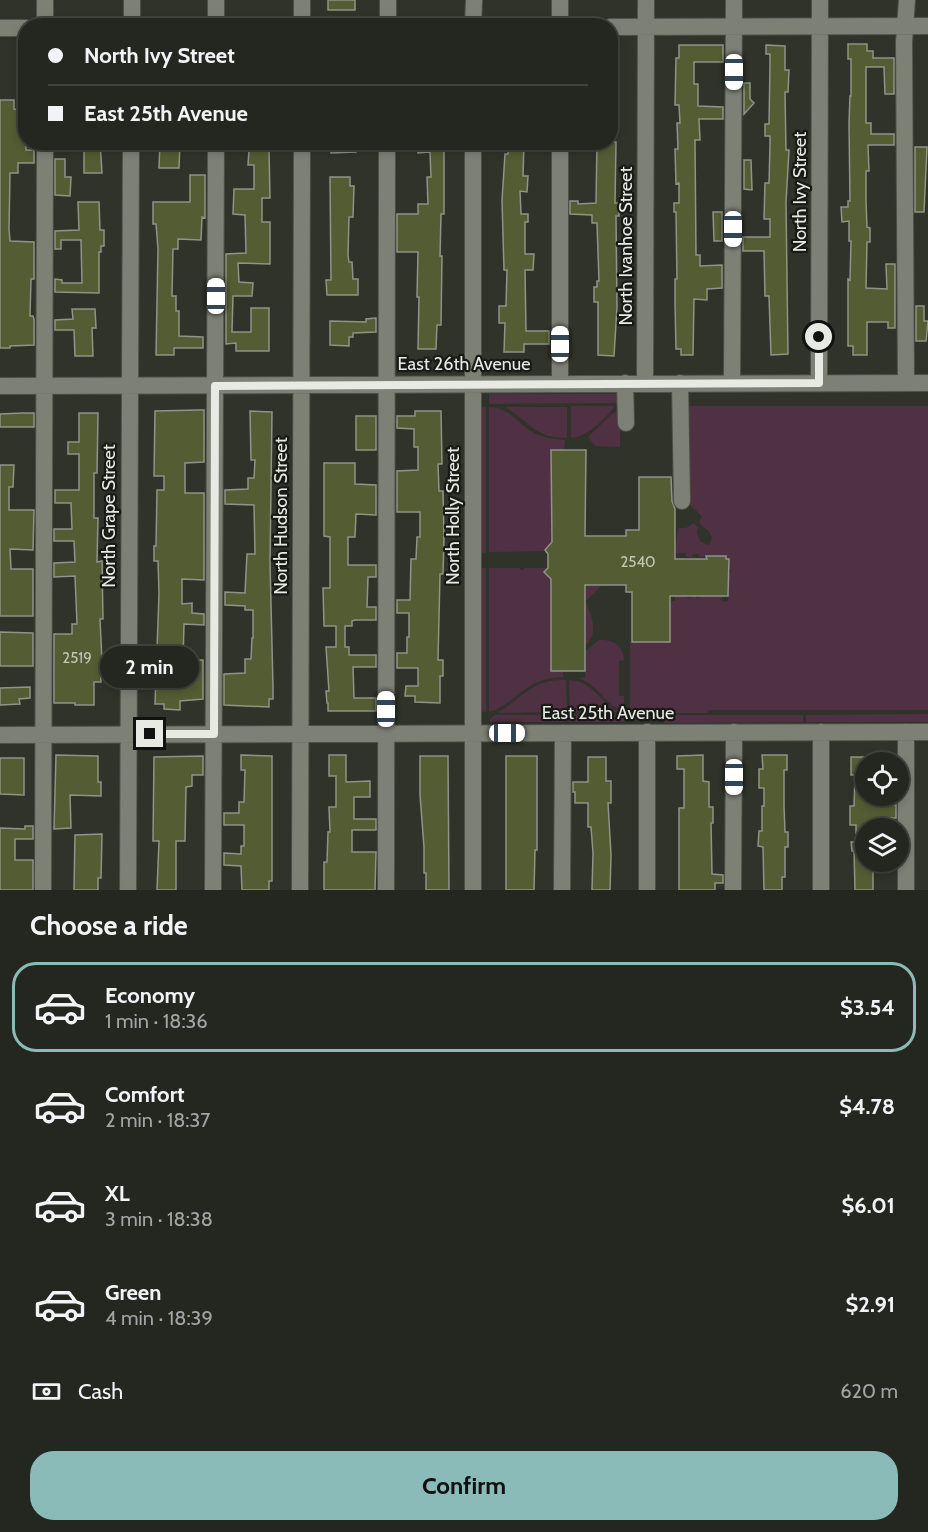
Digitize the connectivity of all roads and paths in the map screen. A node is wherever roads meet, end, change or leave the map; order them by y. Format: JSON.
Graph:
{"nodes":[{"id":1,"x":45,"y":0,"type":"edge"},
{"id":2,"x":132,"y":0,"type":"edge"},
{"id":3,"x":216,"y":0,"type":"edge"},
{"id":4,"x":302,"y":0,"type":"edge"},
{"id":5,"x":388,"y":0,"type":"edge"},
{"id":6,"x":474,"y":0,"type":"edge"},
{"id":7,"x":560,"y":0,"type":"edge"},
{"id":8,"x":646,"y":0,"type":"edge"},
{"id":9,"x":734,"y":0,"type":"edge"},
{"id":10,"x":820,"y":0,"type":"edge"},
{"id":11,"x":907,"y":0,"type":"edge"},
{"id":12,"x":45,"y":18,"type":"edge"},
{"id":13,"x":132,"y":18,"type":"edge"},
{"id":14,"x":216,"y":18,"type":"edge"},
{"id":15,"x":302,"y":18,"type":"edge"},
{"id":16,"x":388,"y":18,"type":"edge"},
{"id":17,"x":473,"y":18,"type":"edge"},
{"id":18,"x":560,"y":18,"type":"edge"},
{"id":19,"x":820,"y":26,"type":"junction"},
{"id":20,"x":906,"y":26,"type":"junction"},
{"id":21,"x":928,"y":26,"type":"edge"},
{"id":22,"x":618,"y":27,"type":"edge"},
{"id":23,"x":646,"y":27,"type":"junction"},
{"id":24,"x":734,"y":27,"type":"junction"},
{"id":25,"x":0,"y":28,"type":"edge"},
{"id":26,"x":18,"y":28,"type":"edge"},
{"id":27,"x":45,"y":150,"type":"edge"},
{"id":28,"x":131,"y":150,"type":"edge"},
{"id":29,"x":216,"y":150,"type":"edge"},
{"id":30,"x":302,"y":150,"type":"edge"},
{"id":31,"x":387,"y":150,"type":"edge"},
{"id":32,"x":473,"y":150,"type":"edge"},
{"id":33,"x":560,"y":150,"type":"edge"},
{"id":34,"x":560,"y":383,"type":"junction"},
{"id":35,"x":625,"y":383,"type":"junction"},
{"id":36,"x":645,"y":383,"type":"junction"},
{"id":37,"x":680,"y":383,"type":"junction"},
{"id":38,"x":732,"y":383,"type":"junction"},
{"id":39,"x":819,"y":383,"type":"junction"},
{"id":40,"x":906,"y":383,"type":"junction"},
{"id":41,"x":928,"y":383,"type":"edge"},
{"id":42,"x":386,"y":384,"type":"junction"},
{"id":43,"x":472,"y":384,"type":"junction"},
{"id":44,"x":0,"y":386,"type":"edge"},
{"id":45,"x":45,"y":386,"type":"junction"},
{"id":46,"x":129,"y":386,"type":"junction"},
{"id":47,"x":215,"y":386,"type":"junction"},
{"id":48,"x":301,"y":386,"type":"junction"},
{"id":49,"x":626,"y":423,"type":"dead end"},
{"id":50,"x":682,"y":501,"type":"dead end"},
{"id":51,"x":647,"y":732,"type":"junction"},
{"id":52,"x":734,"y":732,"type":"junction"},
{"id":53,"x":820,"y":732,"type":"junction"},
{"id":54,"x":906,"y":732,"type":"junction"},
{"id":55,"x":928,"y":732,"type":"edge"},
{"id":56,"x":386,"y":733,"type":"junction"},
{"id":57,"x":473,"y":733,"type":"junction"},
{"id":58,"x":563,"y":733,"type":"junction"},
{"id":59,"x":128,"y":734,"type":"junction"},
{"id":60,"x":214,"y":734,"type":"junction"},
{"id":61,"x":300,"y":734,"type":"junction"},
{"id":62,"x":0,"y":735,"type":"edge"},
{"id":63,"x":44,"y":735,"type":"junction"},
{"id":64,"x":43,"y":890,"type":"edge"},
{"id":65,"x":128,"y":890,"type":"edge"},
{"id":66,"x":213,"y":890,"type":"edge"},
{"id":67,"x":300,"y":890,"type":"edge"},
{"id":68,"x":386,"y":890,"type":"edge"},
{"id":69,"x":473,"y":890,"type":"edge"},
{"id":70,"x":562,"y":890,"type":"edge"},
{"id":71,"x":647,"y":890,"type":"edge"},
{"id":72,"x":733,"y":890,"type":"edge"},
{"id":73,"x":821,"y":890,"type":"edge"},
{"id":74,"x":906,"y":890,"type":"edge"}],
"edges":[{"from":1,"to":12,"type":"street"},
{"from":2,"to":13,"type":"street"},
{"from":3,"to":14,"type":"street"},
{"from":4,"to":15,"type":"street"},
{"from":5,"to":16,"type":"street"},
{"from":6,"to":17,"type":"street"},
{"from":7,"to":18,"type":"street"},
{"from":8,"to":23,"type":"street","name":"North Ivanhoe Street"},
{"from":9,"to":24,"type":"street"},
{"from":10,"to":19,"type":"street","name":"North Ivy Street"},
{"from":11,"to":20,"type":"street"},
{"from":19,"to":20,"type":"street"},
{"from":19,"to":24,"type":"street"},
{"from":19,"to":39,"type":"street","name":"North Ivy Street"},
{"from":20,"to":21,"type":"street"},
{"from":20,"to":40,"type":"street"},
{"from":22,"to":23,"type":"street"},
{"from":23,"to":24,"type":"street"},
{"from":23,"to":36,"type":"street","name":"North Ivanhoe Street"},
{"from":24,"to":38,"type":"street"},
{"from":25,"to":26,"type":"street"},
{"from":27,"to":45,"type":"street"},
{"from":28,"to":46,"type":"street","name":"North Grape Street"},
{"from":29,"to":47,"type":"street"},
{"from":30,"to":48,"type":"street","name":"North Hudson Street"},
{"from":31,"to":42,"type":"street"},
{"from":32,"to":43,"type":"street","name":"North Holly Street"},
{"from":33,"to":34,"type":"street"},
{"from":34,"to":35,"type":"street","name":"East 26th Avenue"},
{"from":34,"to":43,"type":"street","name":"East 26th Avenue"},
{"from":35,"to":36,"type":"street","name":"East 26th Avenue"},
{"from":35,"to":49,"type":"street"},
{"from":36,"to":37,"type":"street","name":"East 26th Avenue"},
{"from":37,"to":38,"type":"street","name":"East 26th Avenue"},
{"from":37,"to":50,"type":"street"},
{"from":38,"to":39,"type":"street","name":"East 26th Avenue"},
{"from":39,"to":40,"type":"street","name":"East 26th Avenue"},
{"from":40,"to":41,"type":"street","name":"East 26th Avenue"},
{"from":42,"to":43,"type":"street","name":"East 26th Avenue"},
{"from":42,"to":48,"type":"street","name":"East 26th Avenue"},
{"from":42,"to":56,"type":"street"},
{"from":43,"to":57,"type":"street","name":"North Holly Street"},
{"from":44,"to":45,"type":"street","name":"East 26th Avenue"},
{"from":45,"to":46,"type":"street","name":"East 26th Avenue"},
{"from":45,"to":63,"type":"street"},
{"from":46,"to":47,"type":"street","name":"East 26th Avenue"},
{"from":46,"to":59,"type":"street","name":"North Grape Street"},
{"from":47,"to":48,"type":"street","name":"East 26th Avenue"},
{"from":47,"to":60,"type":"street"},
{"from":48,"to":61,"type":"street","name":"North Hudson Street"},
{"from":51,"to":52,"type":"street","name":"East 25th Avenue"},
{"from":51,"to":58,"type":"street","name":"East 25th Avenue"},
{"from":51,"to":71,"type":"street"},
{"from":52,"to":53,"type":"street","name":"East 25th Avenue"},
{"from":52,"to":72,"type":"street"},
{"from":53,"to":54,"type":"street","name":"East 25th Avenue"},
{"from":53,"to":73,"type":"street"},
{"from":54,"to":55,"type":"street","name":"East 25th Avenue"},
{"from":54,"to":74,"type":"street"},
{"from":56,"to":57,"type":"street","name":"East 25th Avenue"},
{"from":56,"to":61,"type":"street","name":"East 25th Avenue"},
{"from":56,"to":68,"type":"street"},
{"from":57,"to":58,"type":"street","name":"East 25th Avenue"},
{"from":57,"to":69,"type":"street","name":"North Holly Street"},
{"from":58,"to":70,"type":"street"},
{"from":59,"to":60,"type":"street","name":"East 25th Avenue"},
{"from":59,"to":63,"type":"street","name":"East 25th Avenue"},
{"from":59,"to":65,"type":"street","name":"North Grape Street"},
{"from":60,"to":61,"type":"street","name":"East 25th Avenue"},
{"from":60,"to":66,"type":"street"},
{"from":61,"to":67,"type":"street","name":"North Hudson Street"},
{"from":62,"to":63,"type":"street","name":"East 25th Avenue"},
{"from":63,"to":64,"type":"street"}]}
